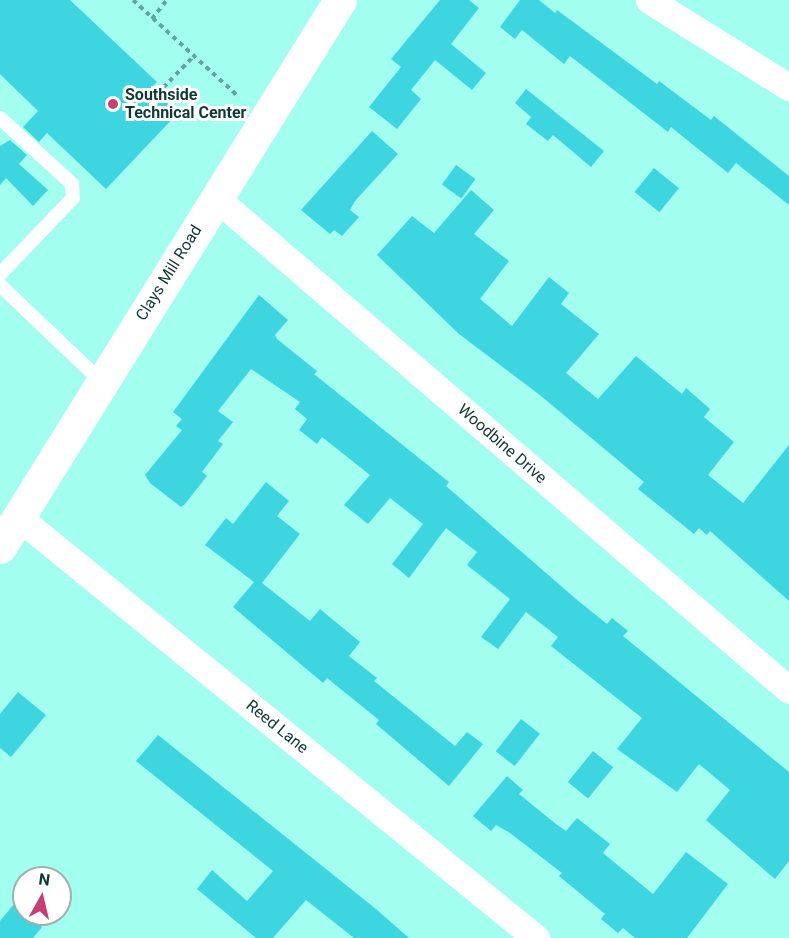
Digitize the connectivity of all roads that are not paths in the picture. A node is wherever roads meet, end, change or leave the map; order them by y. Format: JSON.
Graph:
{"nodes":[{"id":1,"x":340,"y":0,"type":"edge"},
{"id":2,"x":649,"y":0,"type":"edge"},
{"id":3,"x":789,"y":87,"type":"edge"},
{"id":4,"x":0,"y":118,"type":"edge"},
{"id":5,"x":216,"y":198,"type":"junction"},
{"id":6,"x":0,"y":274,"type":"edge"},
{"id":7,"x":0,"y":285,"type":"edge"},
{"id":8,"x":102,"y":382,"type":"junction"},
{"id":9,"x":18,"y":517,"type":"junction"},
{"id":10,"x":0,"y":546,"type":"edge"},
{"id":11,"x":789,"y":690,"type":"edge"},
{"id":12,"x":536,"y":938,"type":"edge"}],
"edges":[{"from":1,"to":5,"type":"main road","name":"Clays Mill Road"},
{"from":2,"to":3,"type":"street"},
{"from":4,"to":6,"type":"lane"},
{"from":5,"to":8,"type":"main road","name":"Clays Mill Road"},
{"from":5,"to":11,"type":"street","name":"Woodbine Drive"},
{"from":7,"to":8,"type":"lane"},
{"from":8,"to":9,"type":"main road","name":"Clays Mill Road"},
{"from":9,"to":10,"type":"main road","name":"Clays Mill Road"},
{"from":9,"to":12,"type":"street","name":"Reed Lane"}]}
